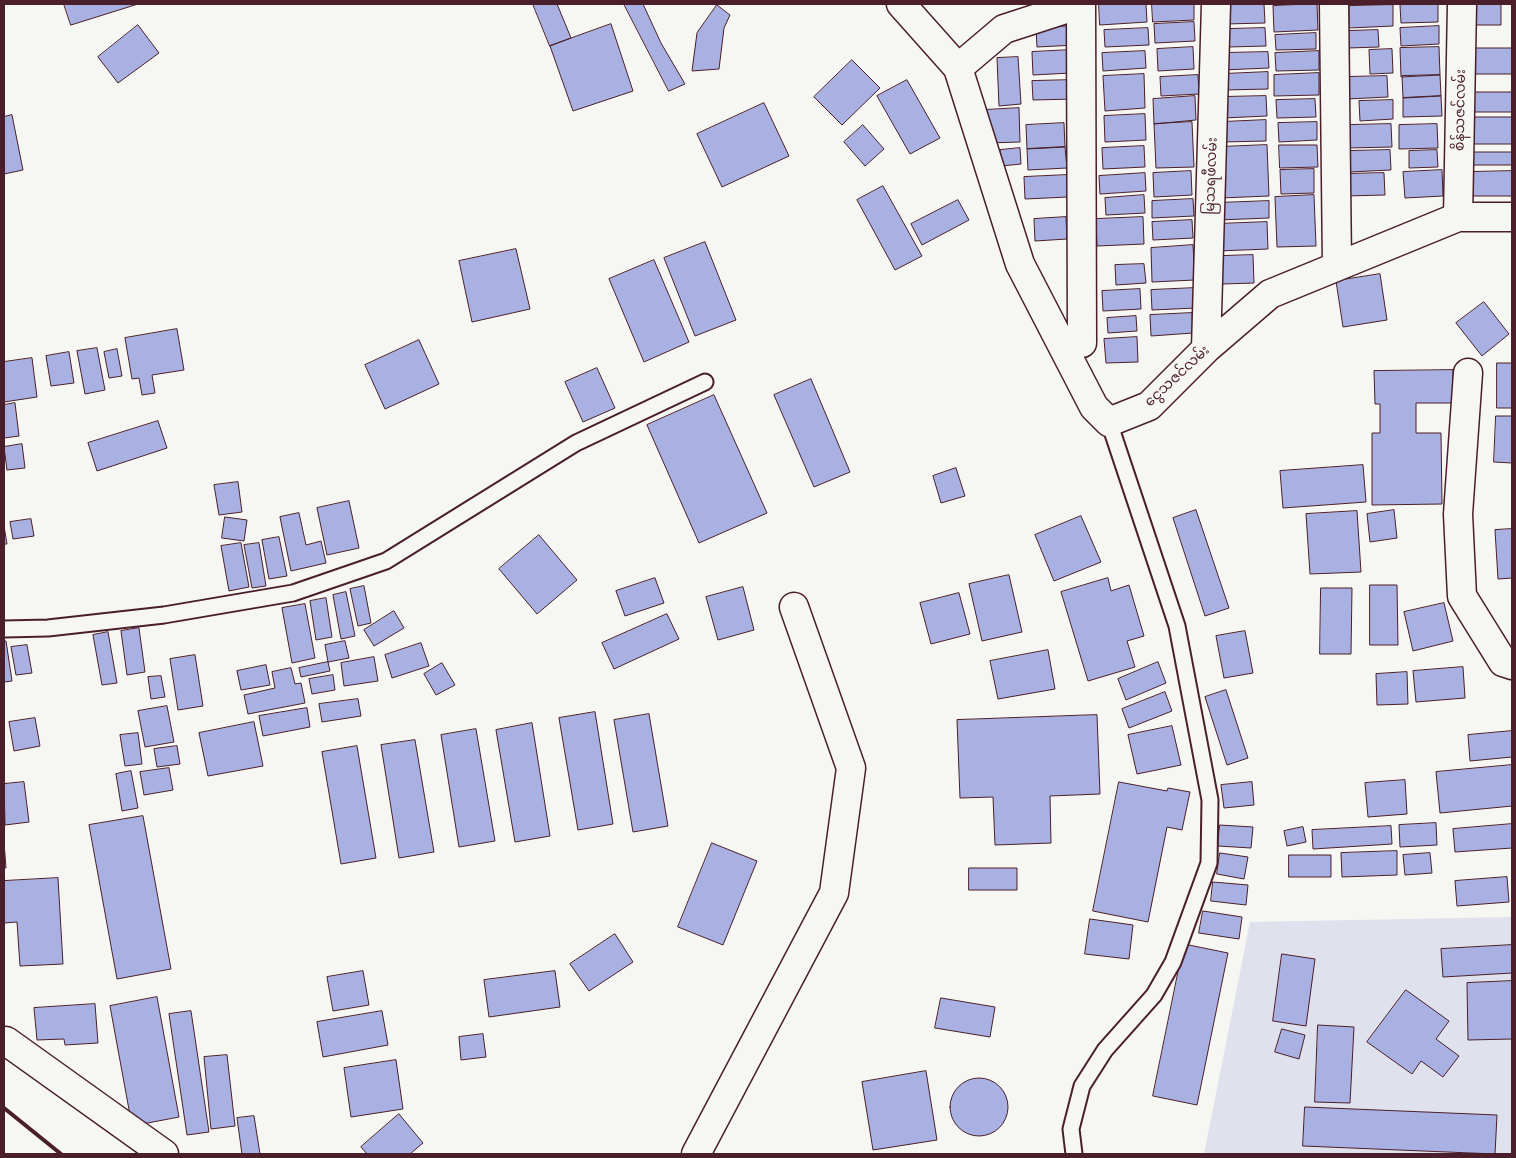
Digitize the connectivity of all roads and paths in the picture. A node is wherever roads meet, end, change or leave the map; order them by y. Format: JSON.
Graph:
{"nodes":[{"id":1,"x":901,"y":4,"type":"edge"},
{"id":2,"x":1081,"y":4,"type":"edge"},
{"id":3,"x":1216,"y":4,"type":"edge"},
{"id":4,"x":1334,"y":4,"type":"edge"},
{"id":5,"x":1462,"y":4,"type":"edge"},
{"id":6,"x":958,"y":68,"type":"junction"},
{"id":7,"x":1458,"y":217,"type":"junction"},
{"id":8,"x":1512,"y":217,"type":"edge"},
{"id":9,"x":1337,"y":266,"type":"junction"},
{"id":10,"x":1082,"y":344,"type":"dead end"},
{"id":11,"x":1206,"y":349,"type":"junction"},
{"id":12,"x":1468,"y":373,"type":"dead end"},
{"id":13,"x":705,"y":382,"type":"dead end"},
{"id":14,"x":1109,"y":422,"type":"junction"},
{"id":15,"x":794,"y":607,"type":"dead end"},
{"id":16,"x":4,"y":629,"type":"edge"},
{"id":17,"x":1512,"y":665,"type":"edge"},
{"id":18,"x":6,"y":1041,"type":"dead end"},
{"id":19,"x":164,"y":1154,"type":"edge"},
{"id":20,"x":696,"y":1154,"type":"edge"},
{"id":21,"x":1074,"y":1154,"type":"edge"}],
"edges":[{"from":1,"to":6,"type":"street"},
{"from":2,"to":6,"type":"street"},
{"from":2,"to":10,"type":"street"},
{"from":3,"to":11,"type":"street","name":"မြသရဖီလမ်း"},
{"from":4,"to":9,"type":"street"},
{"from":5,"to":7,"type":"street","name":"စိန်သဇင်လမ်း"},
{"from":6,"to":14,"type":"street"},
{"from":7,"to":8,"type":"street","name":"ငွေသဇင်လမ်း"},
{"from":7,"to":9,"type":"street","name":"ငွေသဇင်လမ်း"},
{"from":9,"to":11,"type":"street","name":"ငွေသဇင်လမ်း"},
{"from":11,"to":14,"type":"street","name":"ငွေသဇင်လမ်း"},
{"from":12,"to":17,"type":"street"},
{"from":13,"to":16,"type":"lane"},
{"from":14,"to":21,"type":"lane"},
{"from":15,"to":20,"type":"street"},
{"from":18,"to":19,"type":"street"}]}
